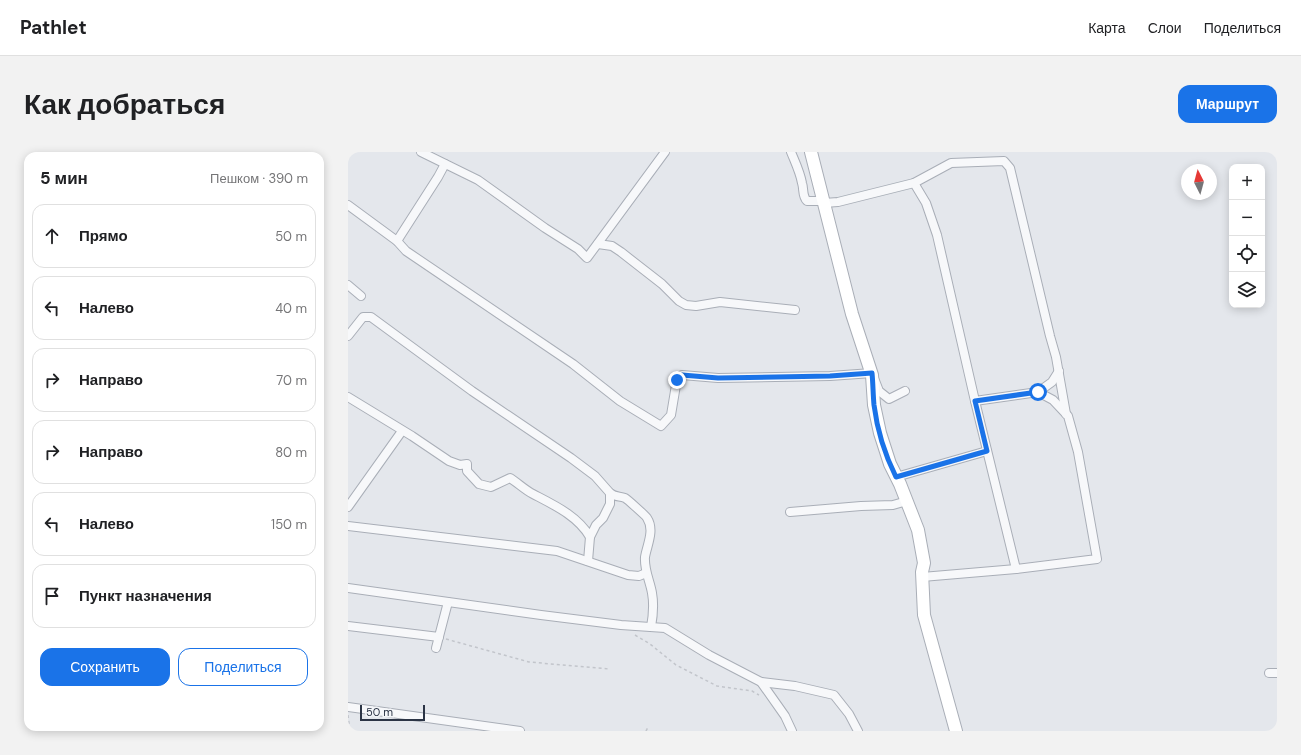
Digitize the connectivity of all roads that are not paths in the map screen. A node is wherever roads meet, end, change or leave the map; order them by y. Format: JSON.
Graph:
{"nodes":[{"id":1,"x":421,"y":152,"type":"edge"},
{"id":2,"x":664,"y":152,"type":"edge"},
{"id":3,"x":791,"y":152,"type":"edge"},
{"id":4,"x":811,"y":152,"type":"edge"},
{"id":5,"x":445,"y":164,"type":"junction"},
{"id":6,"x":914,"y":183,"type":"junction"},
{"id":7,"x":824,"y":202,"type":"junction"},
{"id":8,"x":348,"y":205,"type":"edge"},
{"id":9,"x":397,"y":241,"type":"junction"},
{"id":10,"x":598,"y":244,"type":"junction"},
{"id":11,"x":348,"y":285,"type":"edge"},
{"id":12,"x":361,"y":296,"type":"dead end"},
{"id":13,"x":795,"y":310,"type":"dead end"},
{"id":14,"x":348,"y":336,"type":"edge"},
{"id":15,"x":1059,"y":371,"type":"junction"},
{"id":16,"x":872,"y":373,"type":"junction"},
{"id":17,"x":904,"y":391,"type":"dead end"},
{"id":18,"x":1038,"y":392,"type":"junction"},
{"id":19,"x":348,"y":397,"type":"edge"},
{"id":20,"x":975,"y":401,"type":"junction"},
{"id":21,"x":1066,"y":414,"type":"junction"},
{"id":22,"x":402,"y":431,"type":"junction"},
{"id":23,"x":987,"y":451,"type":"junction"},
{"id":24,"x":896,"y":477,"type":"junction"},
{"id":25,"x":610,"y":493,"type":"junction"},
{"id":26,"x":907,"y":501,"type":"junction"},
{"id":27,"x":348,"y":507,"type":"edge"},
{"id":28,"x":790,"y":512,"type":"dead end"},
{"id":29,"x":348,"y":526,"type":"edge"},
{"id":30,"x":590,"y":537,"type":"junction"},
{"id":31,"x":588,"y":561,"type":"junction"},
{"id":32,"x":1016,"y":569,"type":"junction"},
{"id":33,"x":646,"y":573,"type":"junction"},
{"id":34,"x":922,"y":577,"type":"junction"},
{"id":35,"x":348,"y":588,"type":"edge"},
{"id":36,"x":448,"y":602,"type":"junction"},
{"id":37,"x":348,"y":626,"type":"edge"},
{"id":38,"x":651,"y":627,"type":"junction"},
{"id":39,"x":439,"y":637,"type":"junction"},
{"id":40,"x":436,"y":648,"type":"dead end"},
{"id":41,"x":761,"y":682,"type":"junction"},
{"id":42,"x":348,"y":707,"type":"edge"},
{"id":43,"x":520,"y":731,"type":"edge"},
{"id":44,"x":792,"y":731,"type":"edge"},
{"id":45,"x":858,"y":731,"type":"edge"},
{"id":46,"x":956,"y":731,"type":"edge"}],
"edges":[{"from":1,"to":5,"type":"street"},
{"from":2,"to":10,"type":"street"},
{"from":3,"to":7,"type":"street"},
{"from":4,"to":7,"type":"main road"},
{"from":5,"to":9,"type":"street"},
{"from":5,"to":10,"type":"street"},
{"from":6,"to":7,"type":"street"},
{"from":6,"to":15,"type":"street"},
{"from":6,"to":20,"type":"street"},
{"from":7,"to":16,"type":"main road"},
{"from":8,"to":9,"type":"street"},
{"from":9,"to":16,"type":"street"},
{"from":10,"to":13,"type":"street"},
{"from":11,"to":12,"type":"street"},
{"from":14,"to":25,"type":"street"},
{"from":15,"to":18,"type":"street"},
{"from":15,"to":21,"type":"street"},
{"from":16,"to":17,"type":"street"},
{"from":16,"to":24,"type":"main road"},
{"from":18,"to":20,"type":"street"},
{"from":18,"to":21,"type":"street"},
{"from":19,"to":22,"type":"street"},
{"from":20,"to":23,"type":"street"},
{"from":21,"to":32,"type":"street"},
{"from":22,"to":27,"type":"street"},
{"from":22,"to":30,"type":"street"},
{"from":23,"to":24,"type":"street"},
{"from":23,"to":32,"type":"street"},
{"from":24,"to":26,"type":"main road"},
{"from":25,"to":30,"type":"street"},
{"from":25,"to":33,"type":"street"},
{"from":26,"to":28,"type":"street"},
{"from":26,"to":34,"type":"main road"},
{"from":29,"to":31,"type":"street"},
{"from":30,"to":31,"type":"street"},
{"from":31,"to":33,"type":"street"},
{"from":32,"to":34,"type":"street"},
{"from":33,"to":38,"type":"street"},
{"from":34,"to":46,"type":"main road"},
{"from":35,"to":36,"type":"street"},
{"from":36,"to":38,"type":"street"},
{"from":36,"to":39,"type":"street"},
{"from":37,"to":39,"type":"street"},
{"from":38,"to":41,"type":"street"},
{"from":39,"to":40,"type":"street"},
{"from":41,"to":44,"type":"street"},
{"from":41,"to":45,"type":"street"},
{"from":42,"to":43,"type":"street"}]}
